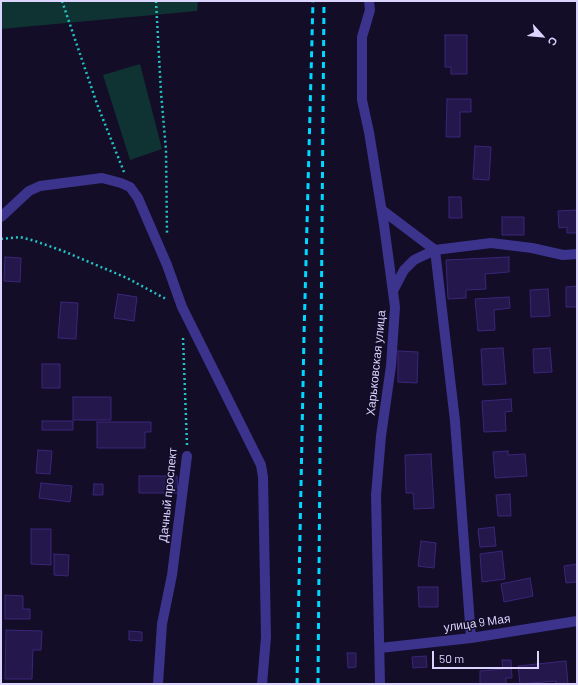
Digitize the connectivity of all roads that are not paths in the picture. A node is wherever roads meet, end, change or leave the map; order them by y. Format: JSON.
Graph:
{"nodes":[{"id":1,"x":377,"y":1,"type":"edge"},
{"id":2,"x":369,"y":5,"type":"edge"},
{"id":3,"x":382,"y":210,"type":"junction"},
{"id":4,"x":1,"y":217,"type":"edge"},
{"id":5,"x":435,"y":250,"type":"junction"},
{"id":6,"x":577,"y":254,"type":"edge"},
{"id":7,"x":393,"y":291,"type":"junction"},
{"id":8,"x":187,"y":456,"type":"road end"},
{"id":9,"x":577,"y":621,"type":"edge"},
{"id":10,"x":471,"y":638,"type":"junction"},
{"id":11,"x":380,"y":648,"type":"junction"},
{"id":12,"x":158,"y":684,"type":"edge"},
{"id":13,"x":262,"y":684,"type":"edge"},
{"id":14,"x":380,"y":684,"type":"edge"}],
"edges":[{"from":1,"to":2,"type":"street"},
{"from":2,"to":3,"type":"street","name":"Харьковская улица"},
{"from":3,"to":5,"type":"street"},
{"from":3,"to":7,"type":"street","name":"Харьковская улица"},
{"from":4,"to":13,"type":"street"},
{"from":5,"to":6,"type":"street"},
{"from":5,"to":7,"type":"street"},
{"from":5,"to":10,"type":"street"},
{"from":7,"to":11,"type":"street","name":"Харьковская улица"},
{"from":8,"to":12,"type":"street","name":"Дачный проспект"},
{"from":9,"to":10,"type":"street","name":"улица 9 Мая"},
{"from":10,"to":11,"type":"street","name":"улица 9 Мая"},
{"from":11,"to":14,"type":"street","name":"Харьковская улица"}]}
